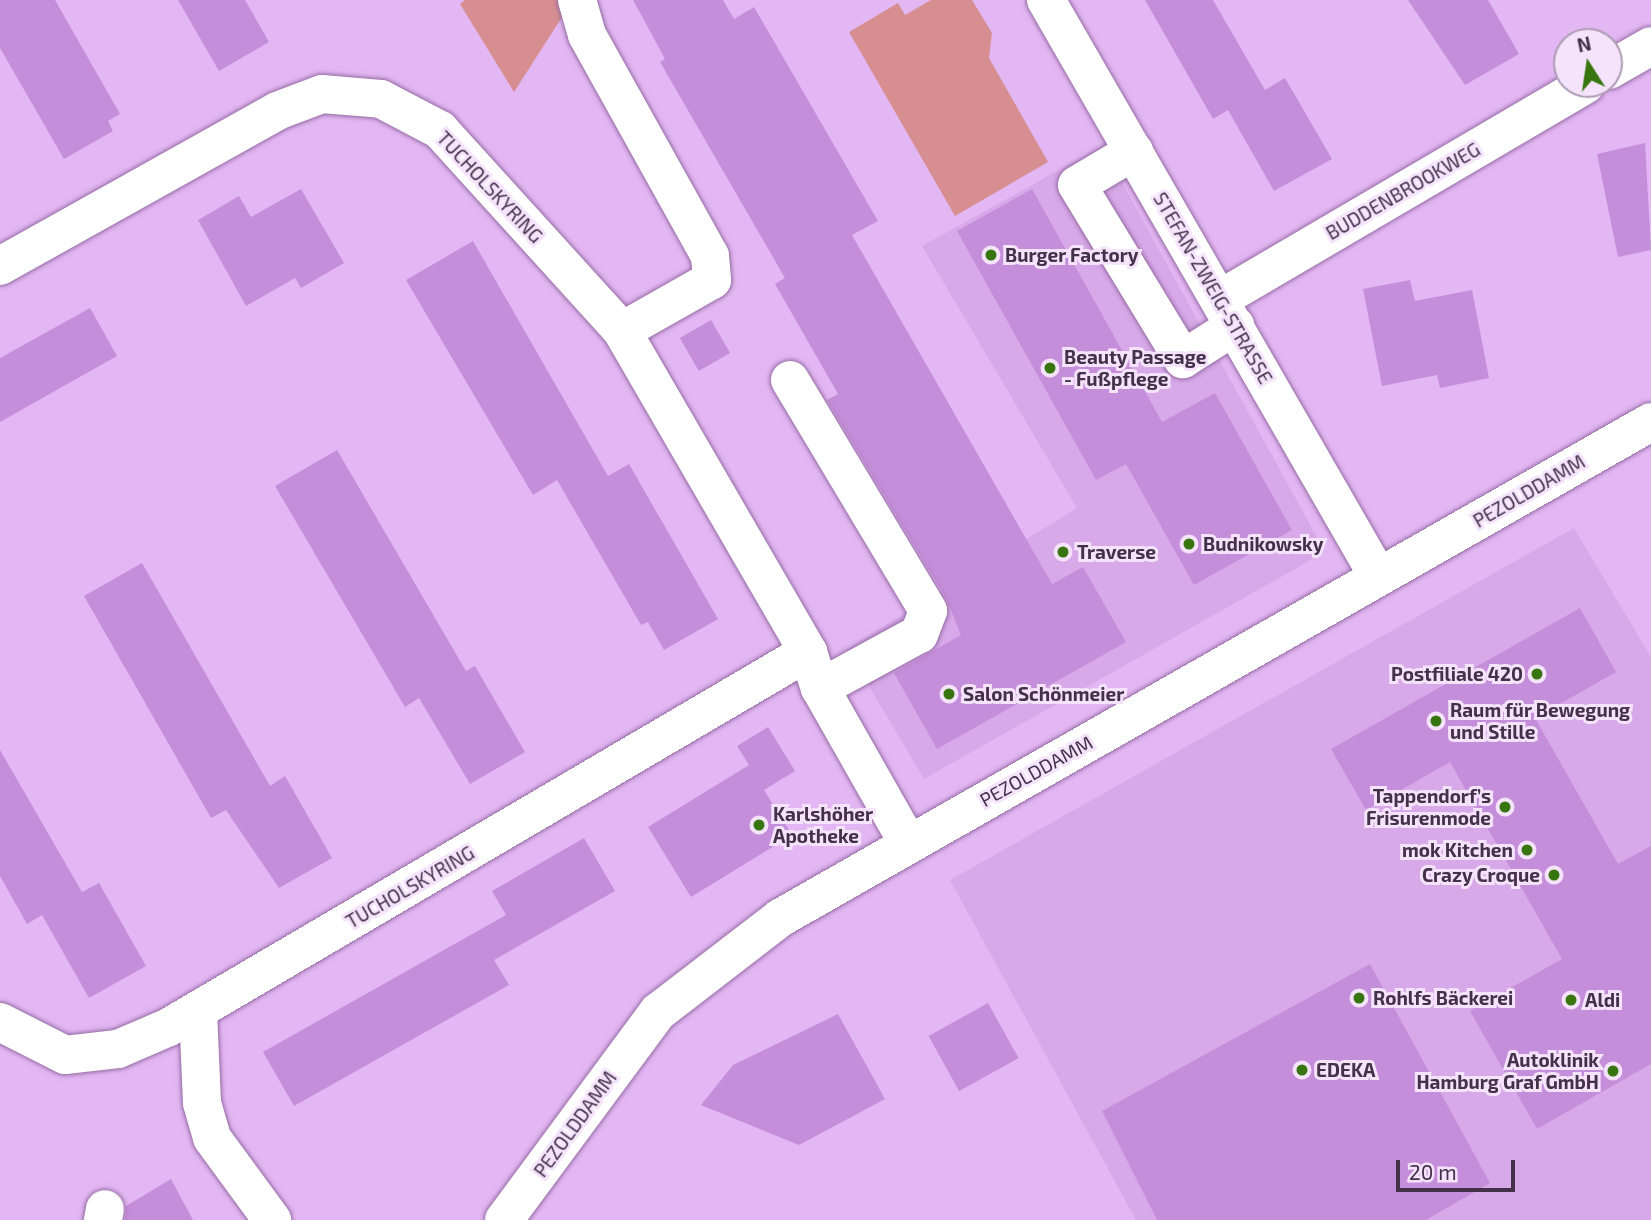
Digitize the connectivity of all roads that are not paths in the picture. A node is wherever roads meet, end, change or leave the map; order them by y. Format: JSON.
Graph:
{"nodes":[{"id":1,"x":577,"y":0,"type":"edge"},
{"id":2,"x":1046,"y":0,"type":"edge"},
{"id":3,"x":1651,"y":46,"type":"edge"},
{"id":4,"x":1623,"y":62,"type":"edge"},
{"id":5,"x":1564,"y":98,"type":"edge"},
{"id":6,"x":1133,"y":151,"type":"junction"},
{"id":7,"x":0,"y":266,"type":"edge"},
{"id":8,"x":1228,"y":312,"type":"junction"},
{"id":9,"x":622,"y":331,"type":"junction"},
{"id":10,"x":790,"y":380,"type":"dead end"},
{"id":11,"x":1651,"y":422,"type":"edge"},
{"id":12,"x":1378,"y":576,"type":"junction"},
{"id":13,"x":808,"y":652,"type":"junction"},
{"id":14,"x":820,"y":688,"type":"junction"},
{"id":15,"x":907,"y":841,"type":"junction"},
{"id":16,"x":198,"y":1011,"type":"junction"},
{"id":17,"x":0,"y":1022,"type":"edge"},
{"id":18,"x":272,"y":1220,"type":"edge"},
{"id":19,"x":504,"y":1220,"type":"edge"}],
"edges":[{"from":1,"to":9,"type":"street"},
{"from":2,"to":6,"type":"street","name":"STEFAN-ZWEIG-STRASSE"},
{"from":3,"to":4,"type":"street"},
{"from":5,"to":8,"type":"street","name":"BUDDENBROOKWEG"},
{"from":6,"to":8,"type":"street","name":"STEFAN-ZWEIG-STRASSE"},
{"from":6,"to":8,"type":"street","name":"BUDDENBROOKWEG"},
{"from":7,"to":9,"type":"street","name":"TUCHOLSKYRING"},
{"from":8,"to":12,"type":"street","name":"STEFAN-ZWEIG-STRASSE"},
{"from":9,"to":13,"type":"street","name":"TUCHOLSKYRING"},
{"from":10,"to":14,"type":"street"},
{"from":11,"to":12,"type":"street","name":"PEZOLDDAMM"},
{"from":12,"to":15,"type":"street","name":"PEZOLDDAMM"},
{"from":13,"to":14,"type":"street","name":"TUCHOLSKYRING"},
{"from":13,"to":16,"type":"street","name":"TUCHOLSKYRING"},
{"from":14,"to":15,"type":"street","name":"TUCHOLSKYRING"},
{"from":15,"to":19,"type":"street","name":"PEZOLDDAMM"},
{"from":16,"to":17,"type":"street","name":"TUCHOLSKYRING"},
{"from":16,"to":18,"type":"street"}]}
